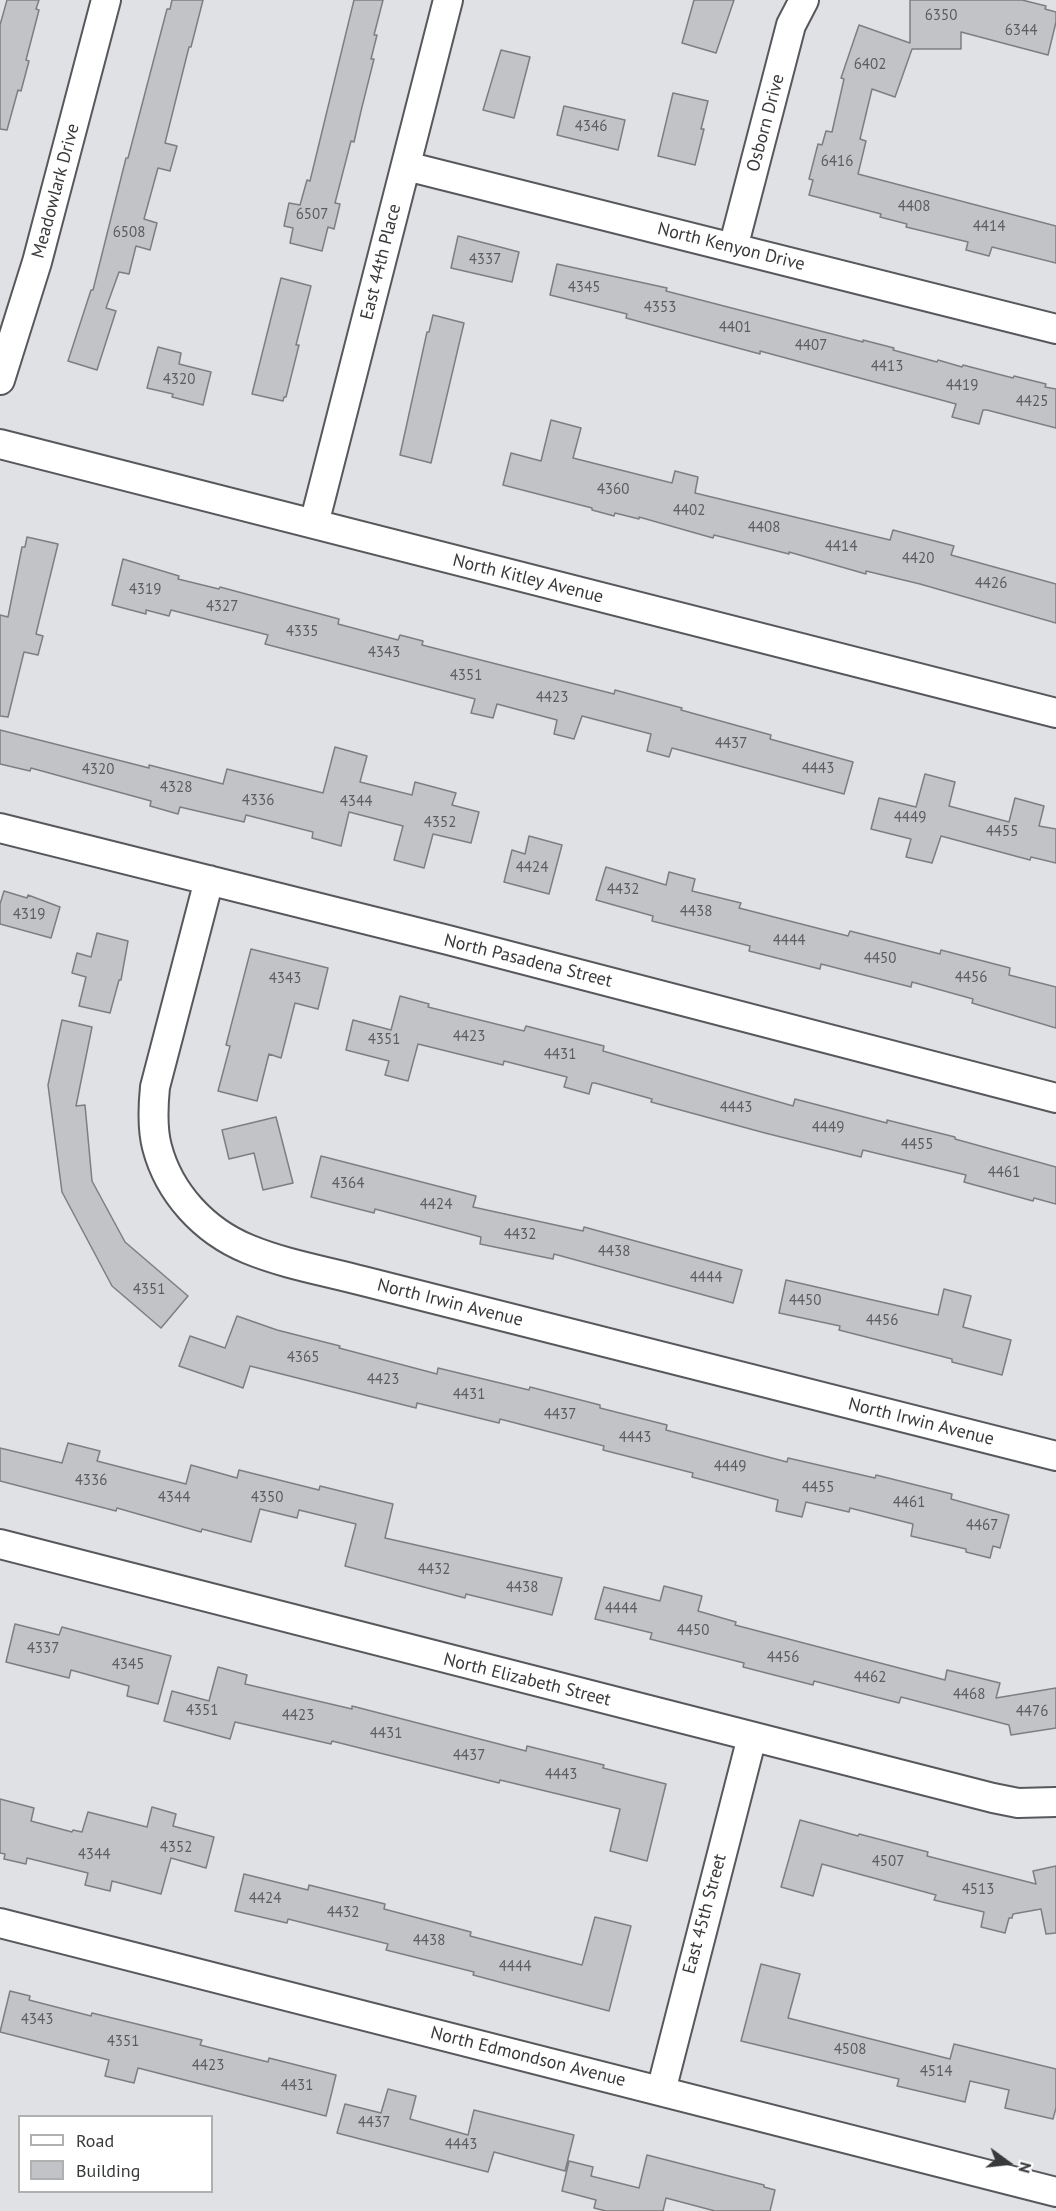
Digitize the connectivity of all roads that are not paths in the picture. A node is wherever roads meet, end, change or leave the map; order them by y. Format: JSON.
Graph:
{"nodes":[{"id":1,"x":106,"y":0,"type":"edge"},
{"id":2,"x":448,"y":0,"type":"edge"},
{"id":3,"x":804,"y":0,"type":"edge"},
{"id":4,"x":406,"y":166,"type":"junction"},
{"id":5,"x":733,"y":248,"type":"junction"},
{"id":6,"x":1056,"y":329,"type":"edge"},
{"id":7,"x":0,"y":381,"type":"edge"},
{"id":8,"x":0,"y":444,"type":"edge"},
{"id":9,"x":314,"y":524,"type":"junction"},
{"id":10,"x":1056,"y":713,"type":"edge"},
{"id":11,"x":0,"y":828,"type":"edge"},
{"id":12,"x":209,"y":880,"type":"junction"},
{"id":13,"x":1056,"y":1098,"type":"edge"},
{"id":14,"x":1056,"y":1456,"type":"edge"},
{"id":15,"x":0,"y":1544,"type":"edge"},
{"id":16,"x":752,"y":1737,"type":"junction"},
{"id":17,"x":1056,"y":1802,"type":"edge"},
{"id":18,"x":0,"y":1923,"type":"edge"},
{"id":19,"x":661,"y":2091,"type":"junction"},
{"id":20,"x":1056,"y":2192,"type":"edge"}],
"edges":[{"from":1,"to":7,"type":"street","name":"Meadowlark Drive"},
{"from":2,"to":4,"type":"street","name":"East 44th Place"},
{"from":3,"to":5,"type":"street","name":"Osborn Drive"},
{"from":4,"to":5,"type":"street","name":"North Kenyon Drive"},
{"from":4,"to":9,"type":"street","name":"East 44th Place"},
{"from":5,"to":6,"type":"street","name":"North Kenyon Drive"},
{"from":8,"to":9,"type":"street","name":"North Kitley Avenue"},
{"from":9,"to":10,"type":"street","name":"North Kitley Avenue"},
{"from":11,"to":12,"type":"street","name":"North Pasadena Street"},
{"from":12,"to":13,"type":"street","name":"North Pasadena Street"},
{"from":12,"to":14,"type":"street","name":"North Irwin Avenue"},
{"from":15,"to":16,"type":"street","name":"North Elizabeth Street"},
{"from":16,"to":17,"type":"street","name":"North Elizabeth Street"},
{"from":16,"to":19,"type":"street","name":"East 45th Street"},
{"from":18,"to":19,"type":"street","name":"North Edmondson Avenue"},
{"from":19,"to":20,"type":"street","name":"North Edmondson Avenue"}]}
